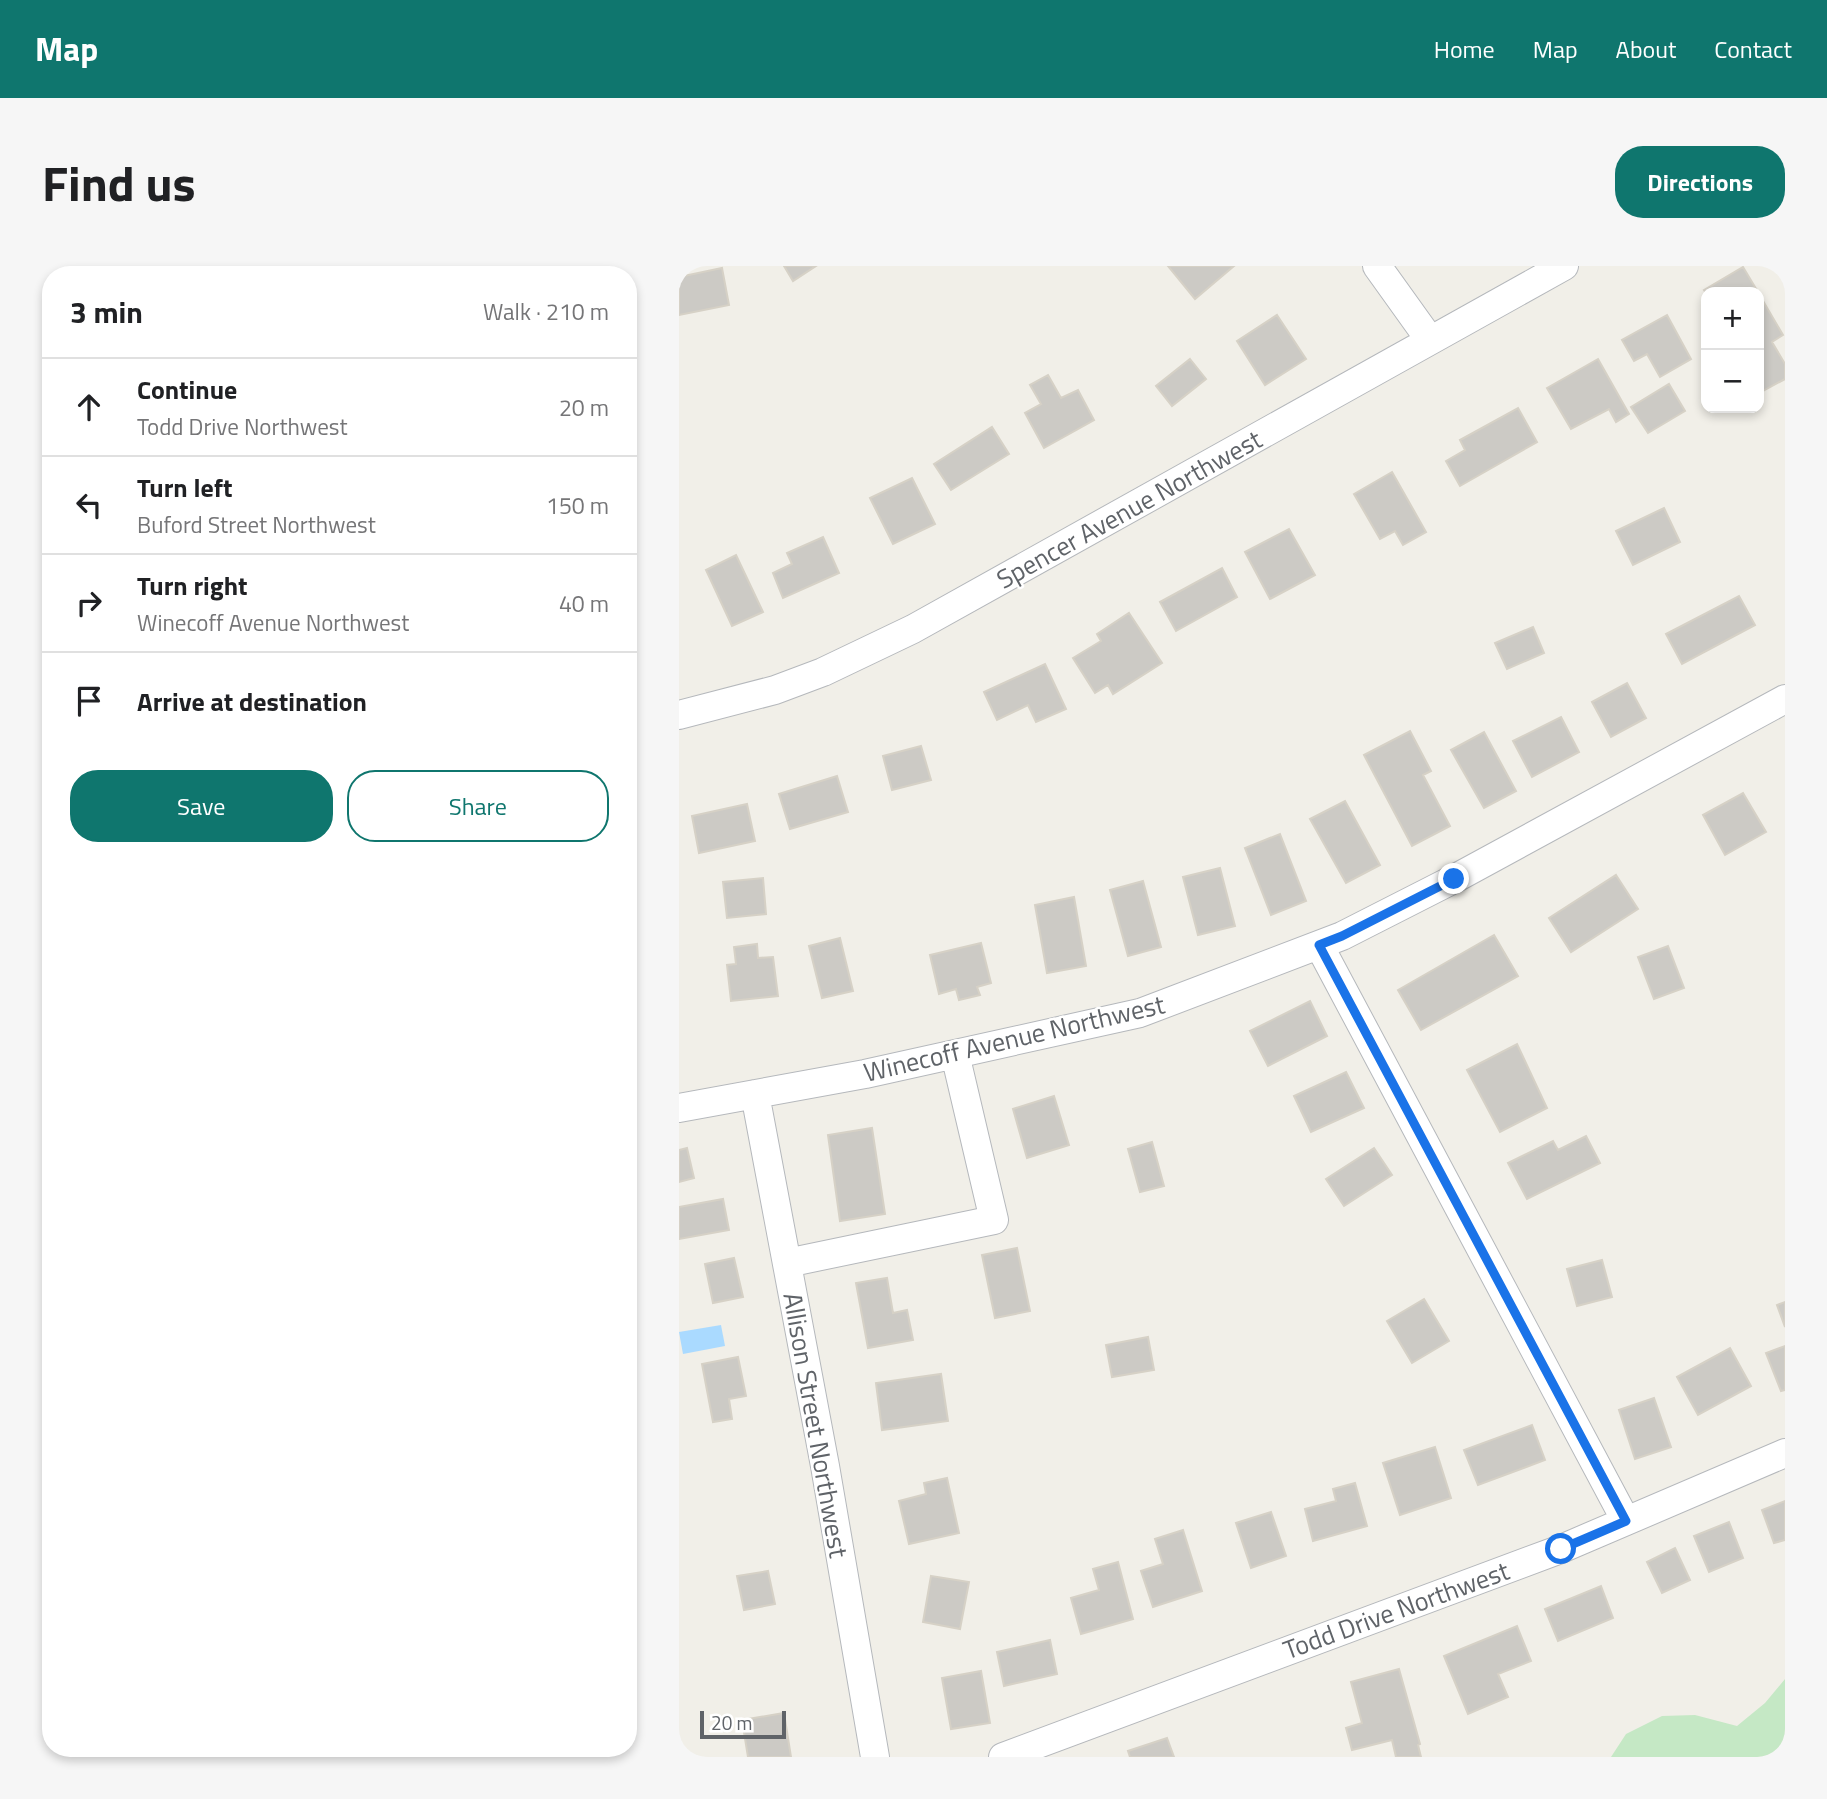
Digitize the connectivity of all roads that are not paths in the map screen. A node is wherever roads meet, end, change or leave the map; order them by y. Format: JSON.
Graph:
{"nodes":[{"id":1,"x":1377,"y":266,"type":"edge"},
{"id":2,"x":1564,"y":266,"type":"edge"},
{"id":3,"x":1430,"y":340,"type":"junction"},
{"id":4,"x":1785,"y":698,"type":"edge"},
{"id":5,"x":679,"y":715,"type":"edge"},
{"id":6,"x":1319,"y":945,"type":"junction"},
{"id":7,"x":955,"y":1054,"type":"junction"},
{"id":8,"x":755,"y":1094,"type":"junction"},
{"id":9,"x":679,"y":1108,"type":"edge"},
{"id":10,"x":787,"y":1263,"type":"junction"},
{"id":11,"x":1785,"y":1453,"type":"edge"},
{"id":12,"x":1626,"y":1521,"type":"junction"},
{"id":13,"x":875,"y":1757,"type":"edge"},
{"id":14,"x":1003,"y":1757,"type":"edge"}],
"edges":[{"from":1,"to":3,"type":"street"},
{"from":2,"to":3,"type":"street","name":"Spencer Avenue Northwest"},
{"from":3,"to":5,"type":"street","name":"Spencer Avenue Northwest"},
{"from":4,"to":6,"type":"street","name":"Winecoff Avenue Northwest"},
{"from":6,"to":7,"type":"street","name":"Winecoff Avenue Northwest"},
{"from":6,"to":12,"type":"street"},
{"from":7,"to":8,"type":"street","name":"Winecoff Avenue Northwest"},
{"from":7,"to":10,"type":"street"},
{"from":8,"to":9,"type":"street","name":"Winecoff Avenue Northwest"},
{"from":8,"to":10,"type":"street","name":"Allison Street Northwest"},
{"from":10,"to":13,"type":"street","name":"Allison Street Northwest"},
{"from":11,"to":12,"type":"street","name":"Todd Drive Northwest"},
{"from":12,"to":14,"type":"street","name":"Todd Drive Northwest"}]}
